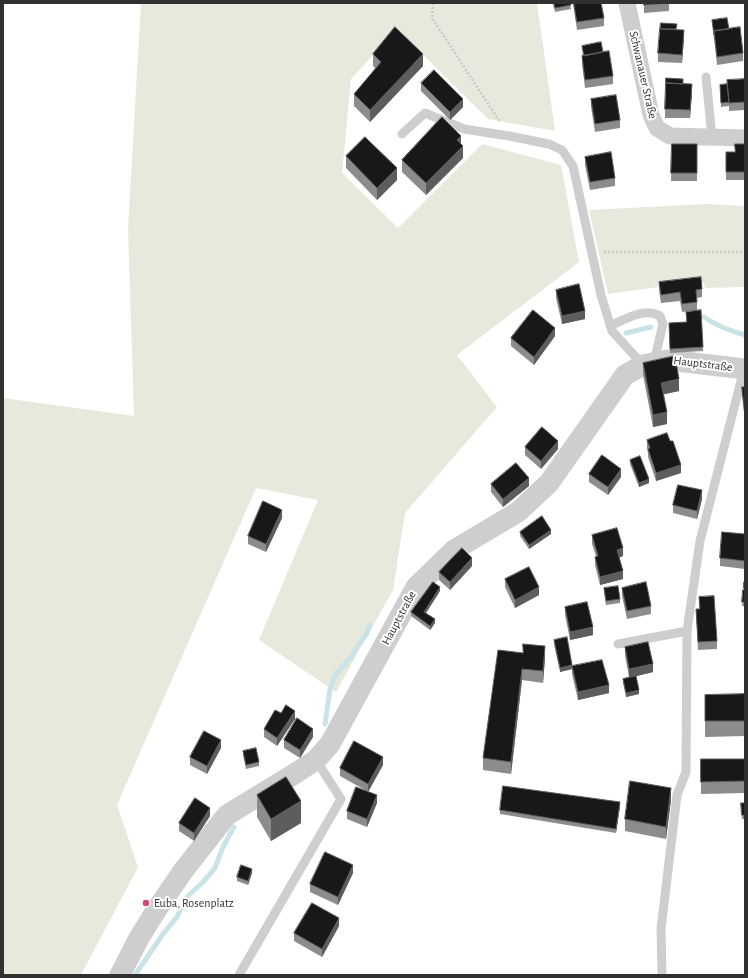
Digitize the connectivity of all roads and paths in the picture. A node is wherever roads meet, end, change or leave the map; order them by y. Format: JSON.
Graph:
{"nodes":[{"id":1,"x":433,"y":3,"type":"edge"},
{"id":2,"x":627,"y":3,"type":"edge"},
{"id":3,"x":706,"y":77,"type":"dead end"},
{"id":4,"x":402,"y":134,"type":"dead end"},
{"id":5,"x":509,"y":136,"type":"junction"},
{"id":6,"x":712,"y":137,"type":"junction"},
{"id":7,"x":745,"y":138,"type":"edge"},
{"id":8,"x":592,"y":252,"type":"junction"},
{"id":9,"x":745,"y":252,"type":"edge"},
{"id":10,"x":610,"y":326,"type":"junction"},
{"id":11,"x":648,"y":363,"type":"junction"},
{"id":12,"x":744,"y":369,"type":"edge"},
{"id":13,"x":687,"y":631,"type":"junction"},
{"id":14,"x":618,"y":644,"type":"dead end"},
{"id":15,"x":316,"y":760,"type":"junction"},
{"id":16,"x":120,"y":975,"type":"edge"},
{"id":17,"x":239,"y":975,"type":"edge"},
{"id":18,"x":662,"y":975,"type":"edge"}],
"edges":[{"from":1,"to":5,"type":"path"},
{"from":2,"to":6,"type":"street","name":"Schwanauer Straße"},
{"from":3,"to":6,"type":"lane"},
{"from":4,"to":5,"type":"lane"},
{"from":5,"to":8,"type":"lane"},
{"from":6,"to":7,"type":"street","name":"Schwanauer Straße"},
{"from":8,"to":9,"type":"path"},
{"from":8,"to":10,"type":"lane"},
{"from":10,"to":11,"type":"lane"},
{"from":10,"to":11,"type":"lane"},
{"from":11,"to":12,"type":"street","name":"Hauptstraße"},
{"from":11,"to":15,"type":"street","name":"Hauptstraße"},
{"from":12,"to":13,"type":"lane"},
{"from":13,"to":14,"type":"lane"},
{"from":13,"to":18,"type":"lane"},
{"from":15,"to":16,"type":"street","name":"Hauptstraße"},
{"from":15,"to":17,"type":"lane"}]}
